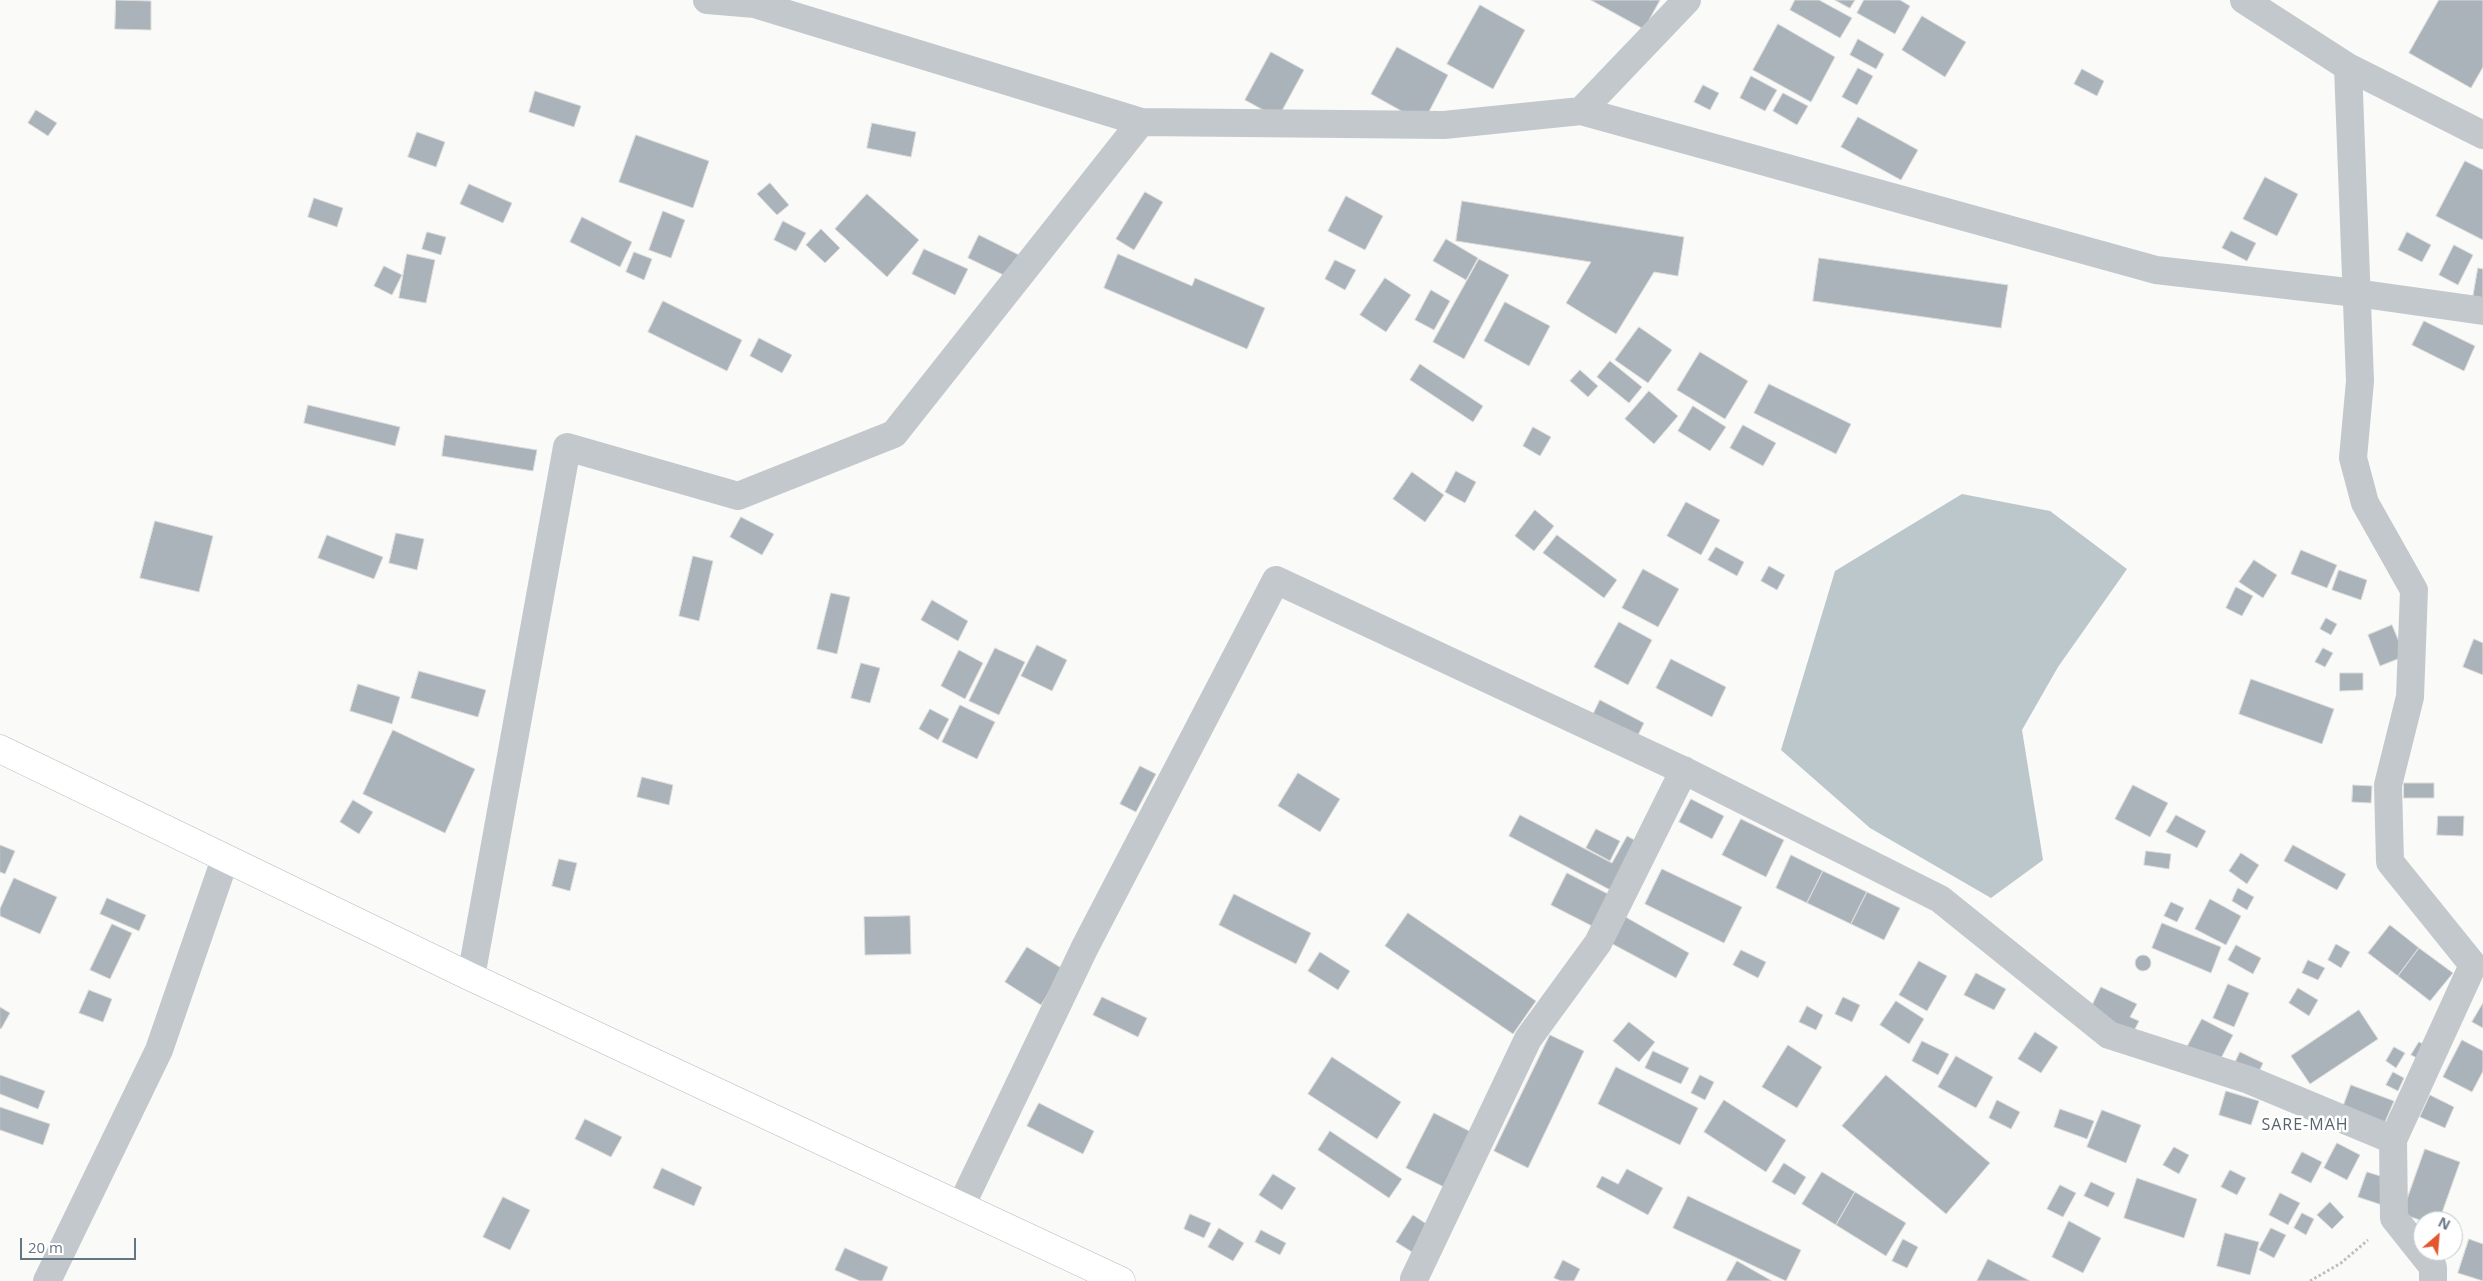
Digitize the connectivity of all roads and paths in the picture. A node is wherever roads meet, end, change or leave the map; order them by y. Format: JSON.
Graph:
{"nodes":[{"id":1,"x":707,"y":0,"type":"edge"},
{"id":2,"x":1688,"y":0,"type":"edge"},
{"id":3,"x":2244,"y":0,"type":"edge"},
{"id":4,"x":2348,"y":67,"type":"junction"},
{"id":5,"x":1581,"y":111,"type":"junction"},
{"id":6,"x":1141,"y":122,"type":"junction"},
{"id":7,"x":2483,"y":135,"type":"edge"},
{"id":8,"x":2356,"y":293,"type":"junction"},
{"id":9,"x":2483,"y":311,"type":"edge"},
{"id":10,"x":0,"y":748,"type":"edge"},
{"id":11,"x":1684,"y":770,"type":"junction"},
{"id":12,"x":225,"y":859,"type":"junction"},
{"id":13,"x":2478,"y":968,"type":"edge"},
{"id":14,"x":471,"y":978,"type":"junction"},
{"id":15,"x":2393,"y":1140,"type":"junction"},
{"id":16,"x":961,"y":1206,"type":"junction"},
{"id":17,"x":2394,"y":1218,"type":"junction"},
{"id":18,"x":1414,"y":1279,"type":"dead end"},
{"id":19,"x":47,"y":1281,"type":"edge"},
{"id":20,"x":1121,"y":1281,"type":"edge"},
{"id":21,"x":2310,"y":1281,"type":"edge"},
{"id":22,"x":2433,"y":1281,"type":"edge"}],
"edges":[{"from":1,"to":6,"type":"street"},
{"from":2,"to":5,"type":"street"},
{"from":3,"to":4,"type":"street"},
{"from":4,"to":7,"type":"street"},
{"from":4,"to":8,"type":"street"},
{"from":5,"to":6,"type":"street"},
{"from":5,"to":8,"type":"street"},
{"from":6,"to":14,"type":"street"},
{"from":8,"to":9,"type":"street"},
{"from":8,"to":13,"type":"street"},
{"from":10,"to":12,"type":"main road"},
{"from":11,"to":15,"type":"street"},
{"from":11,"to":16,"type":"street"},
{"from":11,"to":18,"type":"street"},
{"from":12,"to":14,"type":"main road"},
{"from":12,"to":19,"type":"street"},
{"from":13,"to":15,"type":"street"},
{"from":14,"to":16,"type":"main road"},
{"from":15,"to":17,"type":"street"},
{"from":16,"to":20,"type":"main road"},
{"from":17,"to":21,"type":"path"},
{"from":17,"to":22,"type":"street"}]}
